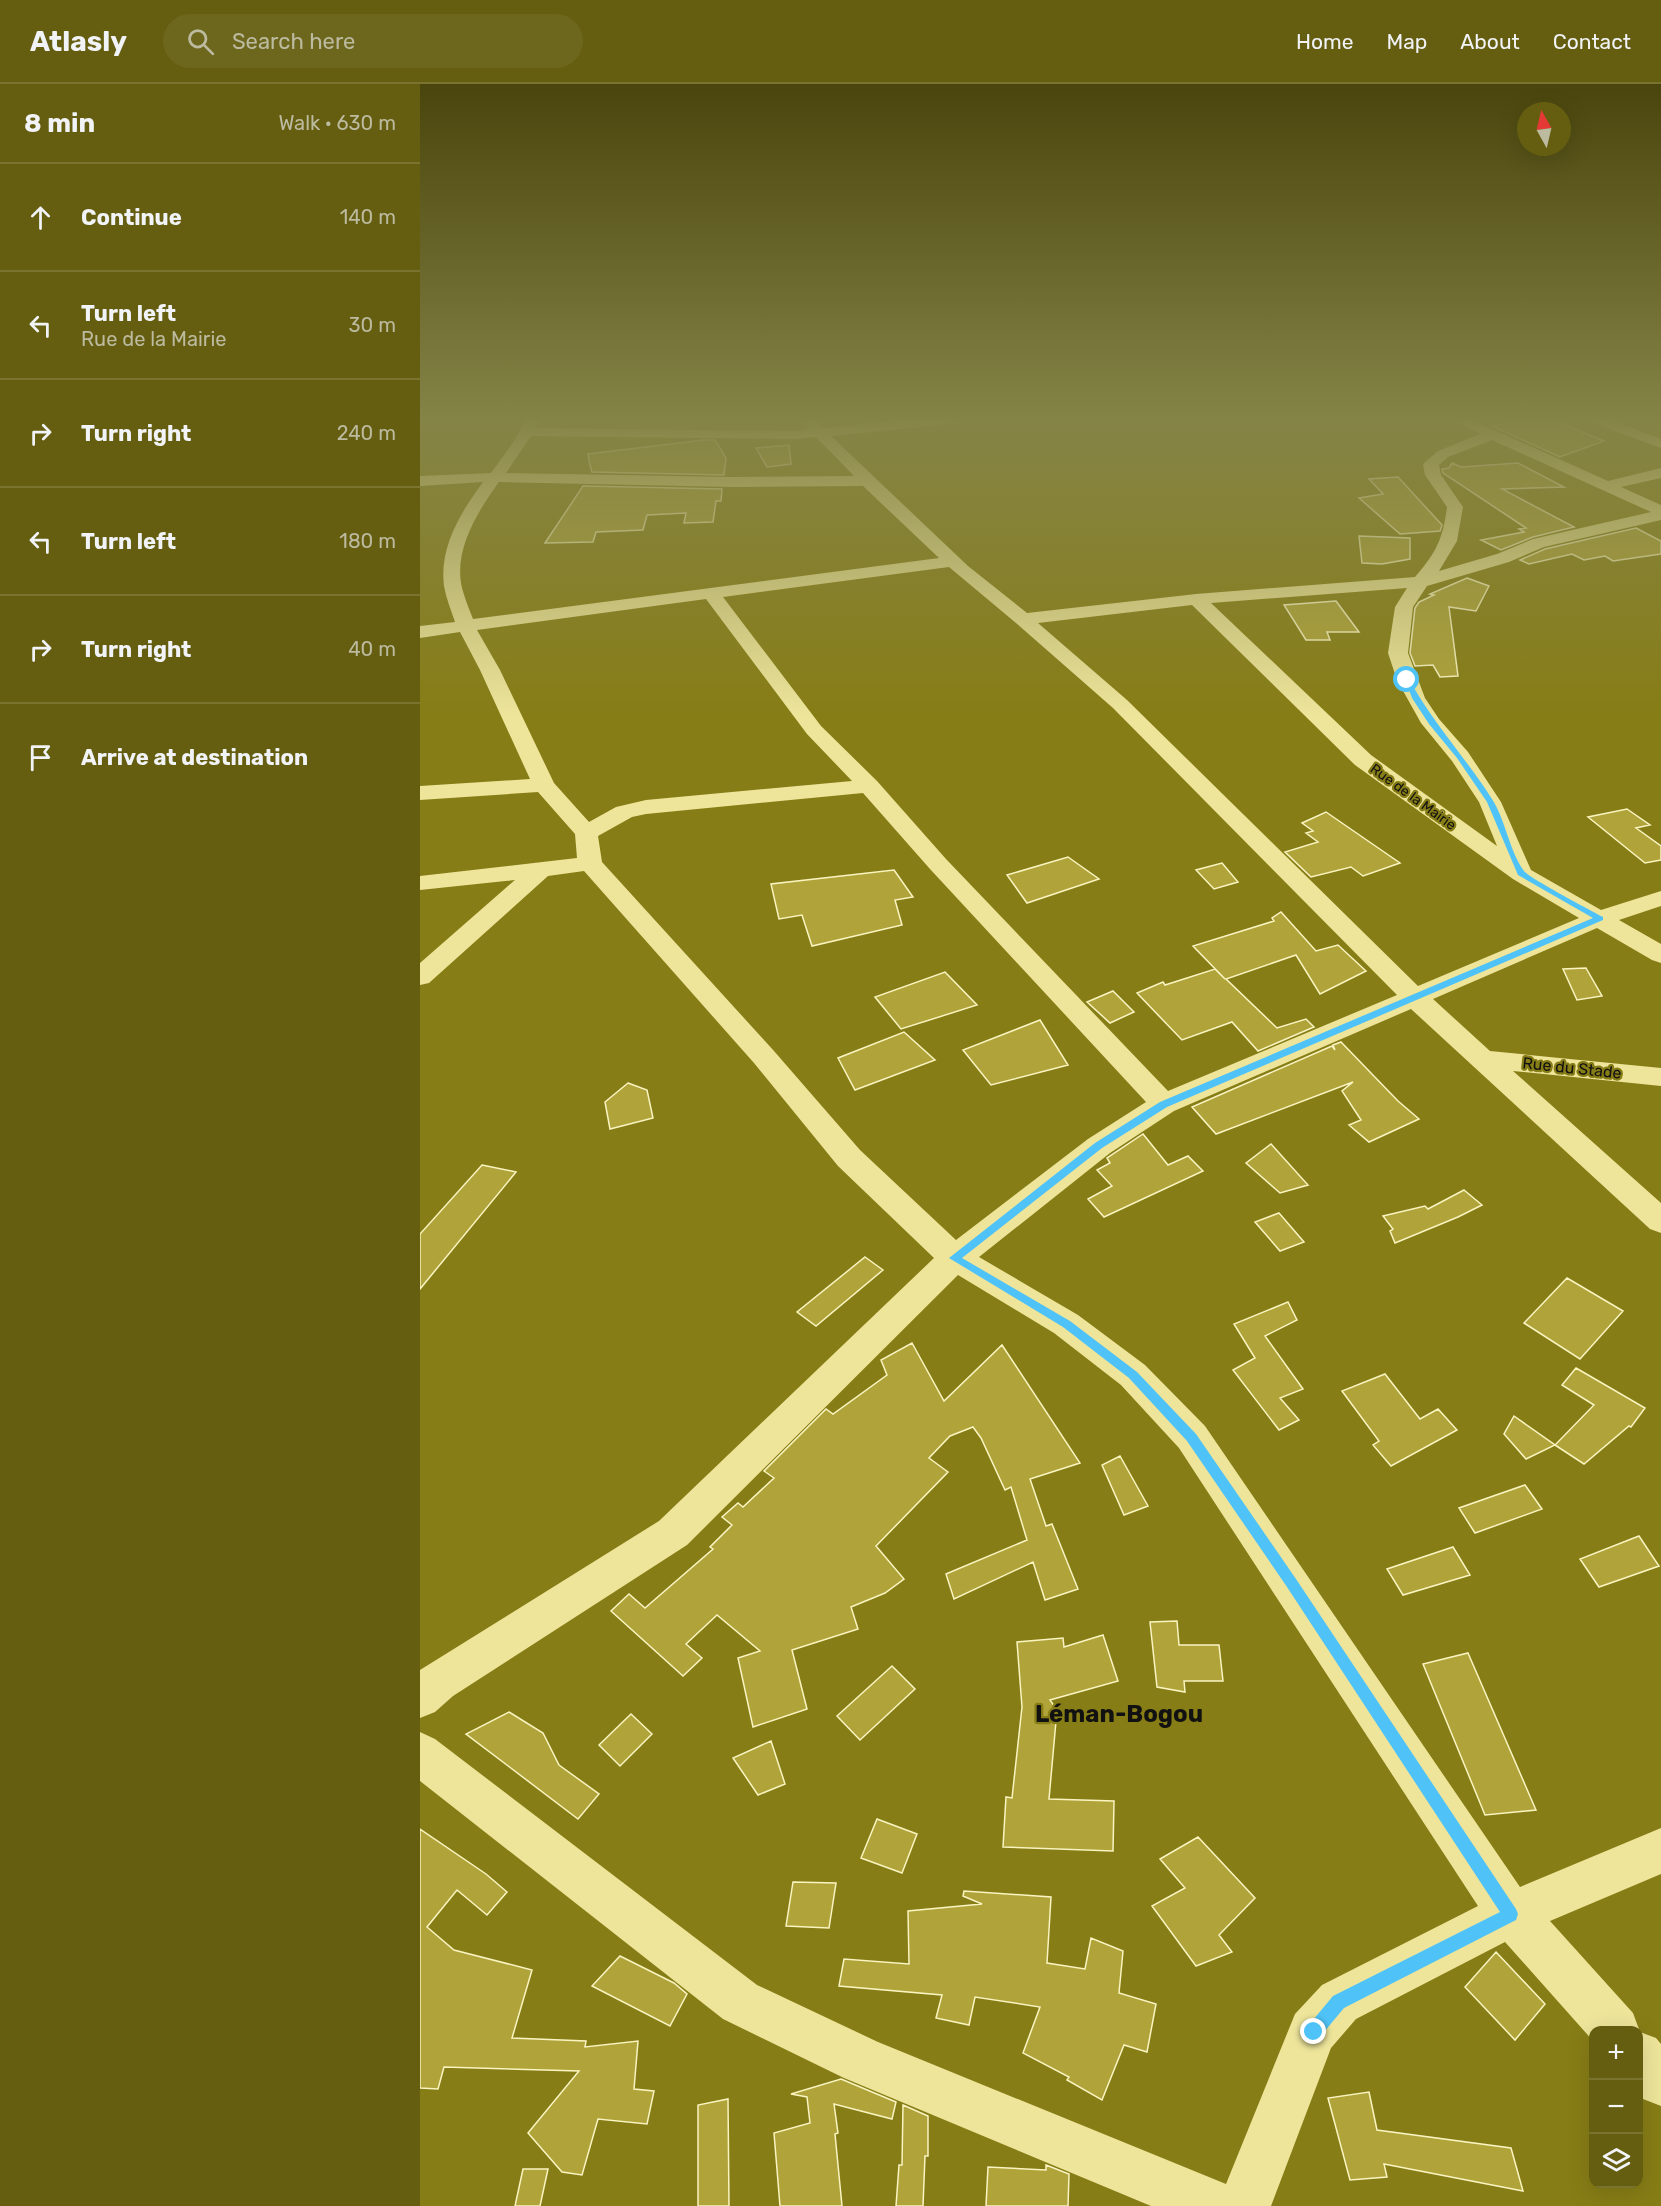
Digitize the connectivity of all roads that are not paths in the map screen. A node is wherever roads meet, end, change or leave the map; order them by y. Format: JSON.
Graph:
{"nodes":[{"id":1,"x":468,"y":518,"type":"edge"},
{"id":2,"x":907,"y":518,"type":"edge"},
{"id":3,"x":1454,"y":518,"type":"edge"},
{"id":4,"x":1641,"y":518,"type":"edge"},
{"id":5,"x":953,"y":561,"type":"junction"},
{"id":6,"x":1420,"y":582,"type":"junction"},
{"id":7,"x":711,"y":593,"type":"junction"},
{"id":8,"x":1196,"y":599,"type":"junction"},
{"id":9,"x":1023,"y":619,"type":"junction"},
{"id":10,"x":466,"y":627,"type":"junction"},
{"id":11,"x":420,"y":632,"type":"edge"},
{"id":12,"x":544,"y":785,"type":"junction"},
{"id":13,"x":869,"y":786,"type":"junction"},
{"id":14,"x":420,"y":793,"type":"edge"},
{"id":15,"x":586,"y":833,"type":"junction"},
{"id":16,"x":590,"y":863,"type":"junction"},
{"id":17,"x":541,"y":870,"type":"junction"},
{"id":18,"x":1521,"y":874,"type":"junction"},
{"id":19,"x":420,"y":883,"type":"edge"},
{"id":20,"x":1661,"y":897,"type":"edge"},
{"id":21,"x":1600,"y":918,"type":"junction"},
{"id":22,"x":1661,"y":955,"type":"edge"},
{"id":23,"x":420,"y":977,"type":"edge"},
{"id":24,"x":1416,"y":998,"type":"junction"},
{"id":25,"x":1483,"y":1059,"type":"junction"},
{"id":26,"x":1661,"y":1077,"type":"edge"},
{"id":27,"x":1164,"y":1104,"type":"junction"},
{"id":28,"x":1661,"y":1221,"type":"edge"},
{"id":29,"x":955,"y":1258,"type":"junction"},
{"id":30,"x":420,"y":1697,"type":"edge"},
{"id":31,"x":420,"y":1754,"type":"edge"},
{"id":32,"x":1661,"y":1851,"type":"edge"},
{"id":33,"x":1511,"y":1914,"type":"junction"},
{"id":34,"x":1612,"y":2026,"type":"edge"},
{"id":35,"x":1643,"y":2061,"type":"edge"},
{"id":36,"x":1661,"y":2081,"type":"edge"},
{"id":37,"x":1215,"y":2206,"type":"edge"},
{"id":38,"x":1244,"y":2206,"type":"edge"}],
"edges":[{"from":1,"to":10,"type":"street"},
{"from":2,"to":5,"type":"street"},
{"from":3,"to":6,"type":"street"},
{"from":4,"to":6,"type":"street"},
{"from":5,"to":7,"type":"street"},
{"from":5,"to":9,"type":"street"},
{"from":6,"to":8,"type":"street"},
{"from":6,"to":18,"type":"street"},
{"from":7,"to":10,"type":"street"},
{"from":7,"to":13,"type":"street"},
{"from":8,"to":9,"type":"street"},
{"from":8,"to":18,"type":"street","name":"Rue de la Mairie"},
{"from":9,"to":24,"type":"street"},
{"from":10,"to":11,"type":"street"},
{"from":10,"to":12,"type":"street"},
{"from":12,"to":14,"type":"street"},
{"from":12,"to":15,"type":"street"},
{"from":13,"to":15,"type":"street"},
{"from":13,"to":27,"type":"street"},
{"from":15,"to":16,"type":"street"},
{"from":16,"to":17,"type":"street"},
{"from":16,"to":29,"type":"street"},
{"from":17,"to":19,"type":"street"},
{"from":17,"to":23,"type":"street"},
{"from":18,"to":21,"type":"street","name":"Rue de la Mairie"},
{"from":20,"to":21,"type":"street"},
{"from":21,"to":22,"type":"street","name":"Rue de la Mairie"},
{"from":21,"to":24,"type":"street"},
{"from":24,"to":25,"type":"street"},
{"from":24,"to":27,"type":"street"},
{"from":25,"to":26,"type":"street","name":"Rue du Stade"},
{"from":25,"to":28,"type":"street"},
{"from":27,"to":29,"type":"street"},
{"from":29,"to":30,"type":"street"},
{"from":29,"to":33,"type":"street"},
{"from":31,"to":37,"type":"street"},
{"from":32,"to":33,"type":"street"},
{"from":33,"to":34,"type":"street"},
{"from":33,"to":38,"type":"street"},
{"from":35,"to":36,"type":"street"}]}
